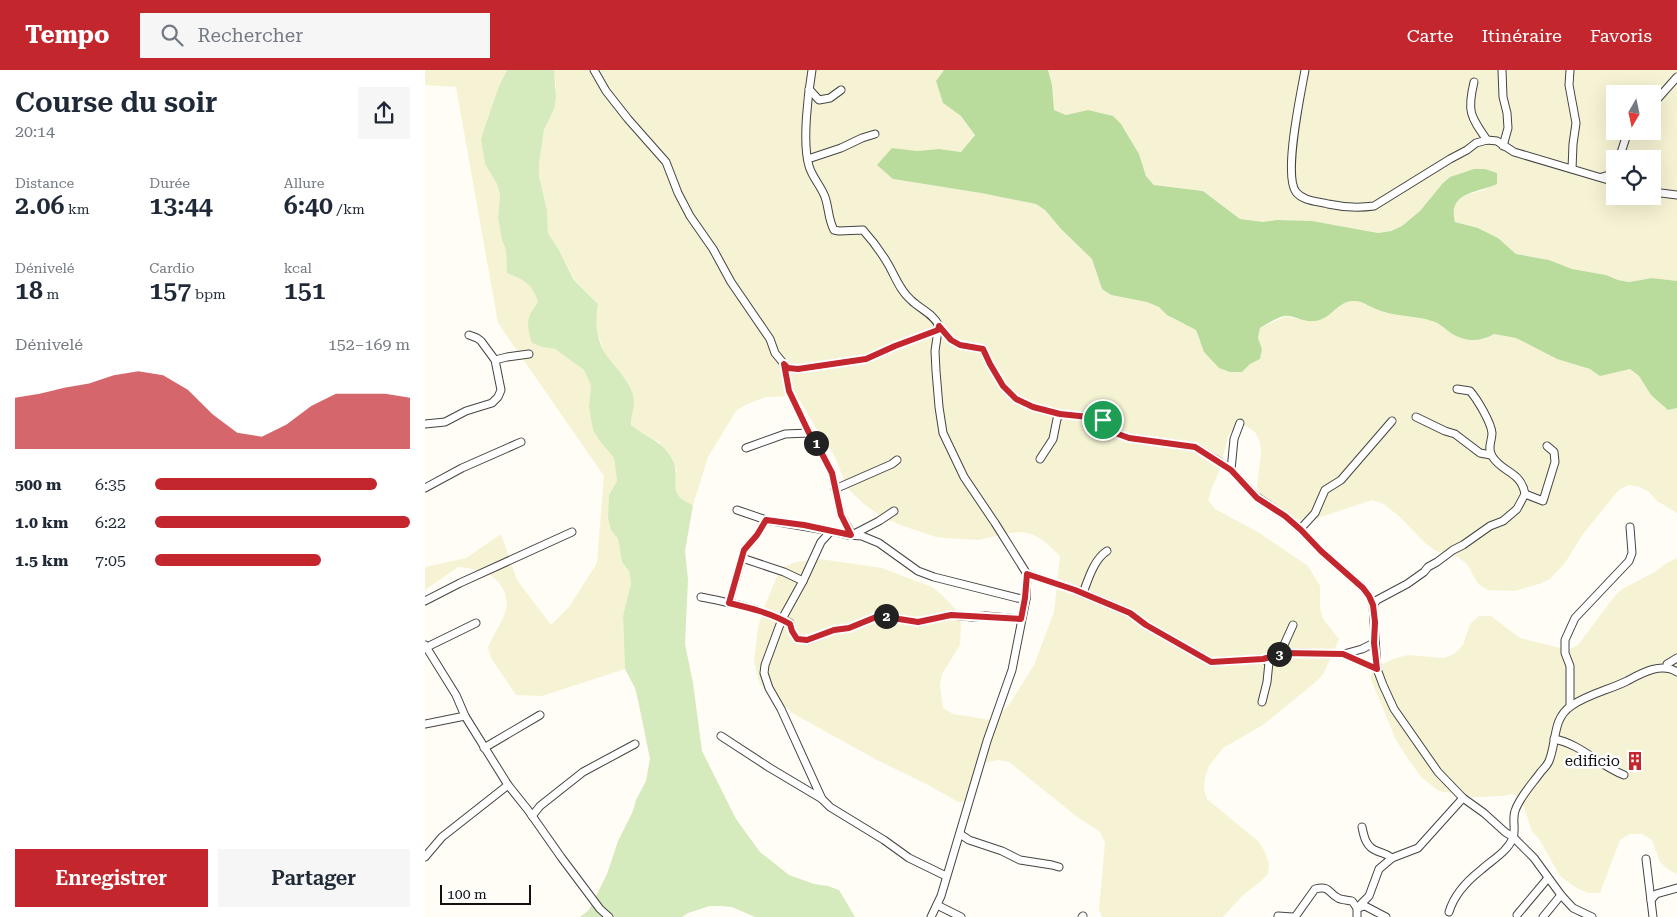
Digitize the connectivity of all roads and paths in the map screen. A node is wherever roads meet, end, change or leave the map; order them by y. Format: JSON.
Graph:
{"nodes":[{"id":1,"x":594,"y":70,"type":"edge"},
{"id":2,"x":811,"y":70,"type":"edge"},
{"id":3,"x":1305,"y":70,"type":"edge"},
{"id":4,"x":1502,"y":70,"type":"edge"},
{"id":5,"x":1570,"y":70,"type":"edge"},
{"id":6,"x":1677,"y":77,"type":"edge"},
{"id":7,"x":1474,"y":82,"type":"dead end"},
{"id":8,"x":809,"y":90,"type":"junction"},
{"id":9,"x":841,"y":90,"type":"dead end"},
{"id":10,"x":1661,"y":95,"type":"edge"},
{"id":11,"x":875,"y":134,"type":"dead end"},
{"id":12,"x":1487,"y":140,"type":"junction"},
{"id":13,"x":1503,"y":146,"type":"junction"},
{"id":14,"x":807,"y":159,"type":"junction"},
{"id":15,"x":1572,"y":169,"type":"junction"},
{"id":16,"x":1606,"y":176,"type":"edge"},
{"id":17,"x":1602,"y":177,"type":"junction"},
{"id":18,"x":1606,"y":179,"type":"edge"},
{"id":19,"x":1661,"y":193,"type":"edge"},
{"id":20,"x":1677,"y":195,"type":"edge"},
{"id":21,"x":939,"y":328,"type":"junction"},
{"id":22,"x":469,"y":335,"type":"dead end"},
{"id":23,"x":529,"y":354,"type":"dead end"},
{"id":24,"x":495,"y":360,"type":"junction"},
{"id":25,"x":784,"y":364,"type":"junction"},
{"id":26,"x":1457,"y":389,"type":"dead end"},
{"id":27,"x":1060,"y":414,"type":"junction"},
{"id":28,"x":1416,"y":417,"type":"dead end"},
{"id":29,"x":1392,"y":421,"type":"dead end"},
{"id":30,"x":1240,"y":423,"type":"dead end"},
{"id":31,"x":425,"y":424,"type":"edge"},
{"id":32,"x":809,"y":433,"type":"junction"},
{"id":33,"x":521,"y":442,"type":"dead end"},
{"id":34,"x":1547,"y":446,"type":"dead end"},
{"id":35,"x":746,"y":448,"type":"dead end"},
{"id":36,"x":1491,"y":455,"type":"junction"},
{"id":37,"x":1040,"y":459,"type":"dead end"},
{"id":38,"x":897,"y":460,"type":"dead end"},
{"id":39,"x":1231,"y":470,"type":"junction"},
{"id":40,"x":425,"y":488,"type":"edge"},
{"id":41,"x":835,"y":489,"type":"junction"},
{"id":42,"x":1525,"y":494,"type":"junction"},
{"id":43,"x":737,"y":510,"type":"dead end"},
{"id":44,"x":894,"y":511,"type":"dead end"},
{"id":45,"x":766,"y":520,"type":"junction"},
{"id":46,"x":1630,"y":528,"type":"dead end"},
{"id":47,"x":1301,"y":530,"type":"junction"},
{"id":48,"x":831,"y":531,"type":"junction"},
{"id":49,"x":572,"y":532,"type":"dead end"},
{"id":50,"x":851,"y":535,"type":"junction"},
{"id":51,"x":1107,"y":551,"type":"dead end"},
{"id":52,"x":742,"y":558,"type":"junction"},
{"id":53,"x":1027,"y":574,"type":"junction"},
{"id":54,"x":803,"y":581,"type":"junction"},
{"id":55,"x":1083,"y":593,"type":"junction"},
{"id":56,"x":701,"y":596,"type":"dead end"},
{"id":57,"x":1025,"y":598,"type":"junction"},
{"id":58,"x":425,"y":601,"type":"edge"},
{"id":59,"x":729,"y":603,"type":"junction"},
{"id":60,"x":1373,"y":605,"type":"junction"},
{"id":61,"x":782,"y":619,"type":"junction"},
{"id":62,"x":1021,"y":619,"type":"junction"},
{"id":63,"x":476,"y":623,"type":"dead end"},
{"id":64,"x":1293,"y":625,"type":"dead end"},
{"id":65,"x":1374,"y":643,"type":"junction"},
{"id":66,"x":426,"y":646,"type":"edge"},
{"id":67,"x":1284,"y":653,"type":"junction"},
{"id":68,"x":1343,"y":654,"type":"junction"},
{"id":69,"x":1677,"y":658,"type":"edge"},
{"id":70,"x":1263,"y":659,"type":"junction"},
{"id":71,"x":1667,"y":668,"type":"junction"},
{"id":72,"x":1377,"y":669,"type":"junction"},
{"id":73,"x":1677,"y":672,"type":"edge"},
{"id":74,"x":1262,"y":702,"type":"dead end"},
{"id":75,"x":1570,"y":706,"type":"junction"},
{"id":76,"x":540,"y":715,"type":"dead end"},
{"id":77,"x":465,"y":716,"type":"junction"},
{"id":78,"x":425,"y":724,"type":"edge"},
{"id":79,"x":721,"y":736,"type":"dead end"},
{"id":80,"x":1554,"y":740,"type":"junction"},
{"id":81,"x":635,"y":744,"type":"dead end"},
{"id":82,"x":484,"y":748,"type":"junction"},
{"id":83,"x":1624,"y":776,"type":"dead end"},
{"id":84,"x":508,"y":785,"type":"junction"},
{"id":85,"x":1463,"y":798,"type":"junction"},
{"id":86,"x":822,"y":799,"type":"junction"},
{"id":87,"x":532,"y":816,"type":"junction"},
{"id":88,"x":1363,"y":827,"type":"dead end"},
{"id":89,"x":960,"y":834,"type":"junction"},
{"id":90,"x":1513,"y":837,"type":"junction"},
{"id":91,"x":425,"y":858,"type":"edge"},
{"id":92,"x":1392,"y":858,"type":"junction"},
{"id":93,"x":1646,"y":859,"type":"dead end"},
{"id":94,"x":1059,"y":867,"type":"dead end"},
{"id":95,"x":946,"y":876,"type":"junction"},
{"id":96,"x":1548,"y":878,"type":"junction"},
{"id":97,"x":1677,"y":888,"type":"edge"},
{"id":98,"x":1561,"y":895,"type":"junction"},
{"id":99,"x":1651,"y":900,"type":"junction"},
{"id":100,"x":937,"y":905,"type":"junction"},
{"id":101,"x":1357,"y":908,"type":"junction"},
{"id":102,"x":1449,"y":912,"type":"dead end"},
{"id":103,"x":1517,"y":915,"type":"dead end"},
{"id":104,"x":1278,"y":916,"type":"dead end"},
{"id":105,"x":609,"y":917,"type":"edge"},
{"id":106,"x":931,"y":917,"type":"edge"},
{"id":107,"x":961,"y":917,"type":"edge"},
{"id":108,"x":1294,"y":917,"type":"edge"},
{"id":109,"x":1357,"y":917,"type":"edge"},
{"id":110,"x":1386,"y":917,"type":"edge"},
{"id":111,"x":1543,"y":917,"type":"edge"},
{"id":112,"x":1591,"y":917,"type":"edge"},
{"id":113,"x":1653,"y":917,"type":"edge"}],
"edges":[{"from":1,"to":25,"type":"street"},
{"from":2,"to":8,"type":"street"},
{"from":3,"to":12,"type":"street"},
{"from":4,"to":13,"type":"street"},
{"from":5,"to":15,"type":"street"},
{"from":6,"to":10,"type":"street"},
{"from":7,"to":12,"type":"street"},
{"from":8,"to":9,"type":"street"},
{"from":8,"to":14,"type":"street"},
{"from":11,"to":14,"type":"street"},
{"from":12,"to":13,"type":"street"},
{"from":13,"to":15,"type":"street"},
{"from":14,"to":21,"type":"street"},
{"from":15,"to":17,"type":"street"},
{"from":16,"to":17,"type":"street"},
{"from":17,"to":18,"type":"street"},
{"from":19,"to":20,"type":"street"},
{"from":21,"to":25,"type":"street"},
{"from":21,"to":27,"type":"street"},
{"from":21,"to":53,"type":"street"},
{"from":22,"to":24,"type":"street"},
{"from":23,"to":24,"type":"street"},
{"from":24,"to":31,"type":"street"},
{"from":25,"to":32,"type":"street"},
{"from":26,"to":36,"type":"street"},
{"from":27,"to":37,"type":"street"},
{"from":27,"to":39,"type":"street"},
{"from":28,"to":36,"type":"street"},
{"from":29,"to":47,"type":"street"},
{"from":30,"to":39,"type":"street"},
{"from":32,"to":35,"type":"street"},
{"from":32,"to":41,"type":"street"},
{"from":33,"to":40,"type":"street"},
{"from":34,"to":42,"type":"street"},
{"from":36,"to":42,"type":"street"},
{"from":38,"to":41,"type":"street"},
{"from":39,"to":47,"type":"street"},
{"from":41,"to":50,"type":"street"},
{"from":42,"to":60,"type":"street"},
{"from":43,"to":45,"type":"street"},
{"from":44,"to":50,"type":"street"},
{"from":45,"to":48,"type":"street"},
{"from":45,"to":52,"type":"street"},
{"from":46,"to":75,"type":"street"},
{"from":47,"to":60,"type":"street"},
{"from":48,"to":50,"type":"street"},
{"from":48,"to":54,"type":"street"},
{"from":49,"to":58,"type":"street"},
{"from":50,"to":57,"type":"street"},
{"from":51,"to":55,"type":"street"},
{"from":52,"to":54,"type":"street"},
{"from":52,"to":59,"type":"street"},
{"from":53,"to":55,"type":"street"},
{"from":53,"to":57,"type":"street"},
{"from":54,"to":61,"type":"street"},
{"from":55,"to":70,"type":"street"},
{"from":56,"to":59,"type":"street"},
{"from":57,"to":62,"type":"street"},
{"from":59,"to":61,"type":"street"},
{"from":60,"to":65,"type":"street"},
{"from":61,"to":62,"type":"street"},
{"from":61,"to":86,"type":"street"},
{"from":62,"to":89,"type":"street"},
{"from":63,"to":66,"type":"street"},
{"from":64,"to":67,"type":"street"},
{"from":65,"to":68,"type":"street"},
{"from":65,"to":72,"type":"street"},
{"from":66,"to":77,"type":"street"},
{"from":67,"to":68,"type":"street"},
{"from":67,"to":70,"type":"street"},
{"from":68,"to":72,"type":"street"},
{"from":69,"to":71,"type":"street"},
{"from":70,"to":74,"type":"street"},
{"from":71,"to":73,"type":"street"},
{"from":71,"to":75,"type":"street"},
{"from":72,"to":85,"type":"street"},
{"from":75,"to":80,"type":"street"},
{"from":76,"to":82,"type":"street"},
{"from":77,"to":78,"type":"street"},
{"from":77,"to":82,"type":"street"},
{"from":79,"to":86,"type":"street"},
{"from":80,"to":83,"type":"street"},
{"from":80,"to":90,"type":"street"},
{"from":81,"to":87,"type":"street"},
{"from":82,"to":84,"type":"street"},
{"from":84,"to":87,"type":"street"},
{"from":84,"to":91,"type":"street"},
{"from":85,"to":90,"type":"street"},
{"from":85,"to":92,"type":"street"},
{"from":86,"to":95,"type":"street"},
{"from":87,"to":105,"type":"street"},
{"from":88,"to":92,"type":"street"},
{"from":89,"to":94,"type":"street"},
{"from":89,"to":95,"type":"street"},
{"from":90,"to":96,"type":"street"},
{"from":90,"to":102,"type":"street"},
{"from":92,"to":101,"type":"street"},
{"from":93,"to":99,"type":"street"},
{"from":95,"to":100,"type":"street"},
{"from":96,"to":98,"type":"street"},
{"from":96,"to":103,"type":"street"},
{"from":97,"to":99,"type":"street"},
{"from":98,"to":111,"type":"street"},
{"from":98,"to":112,"type":"street"},
{"from":99,"to":113,"type":"street"},
{"from":100,"to":106,"type":"street"},
{"from":100,"to":107,"type":"street"},
{"from":101,"to":108,"type":"street"},
{"from":101,"to":109,"type":"street"},
{"from":101,"to":110,"type":"street"},
{"from":104,"to":108,"type":"street"}]}
